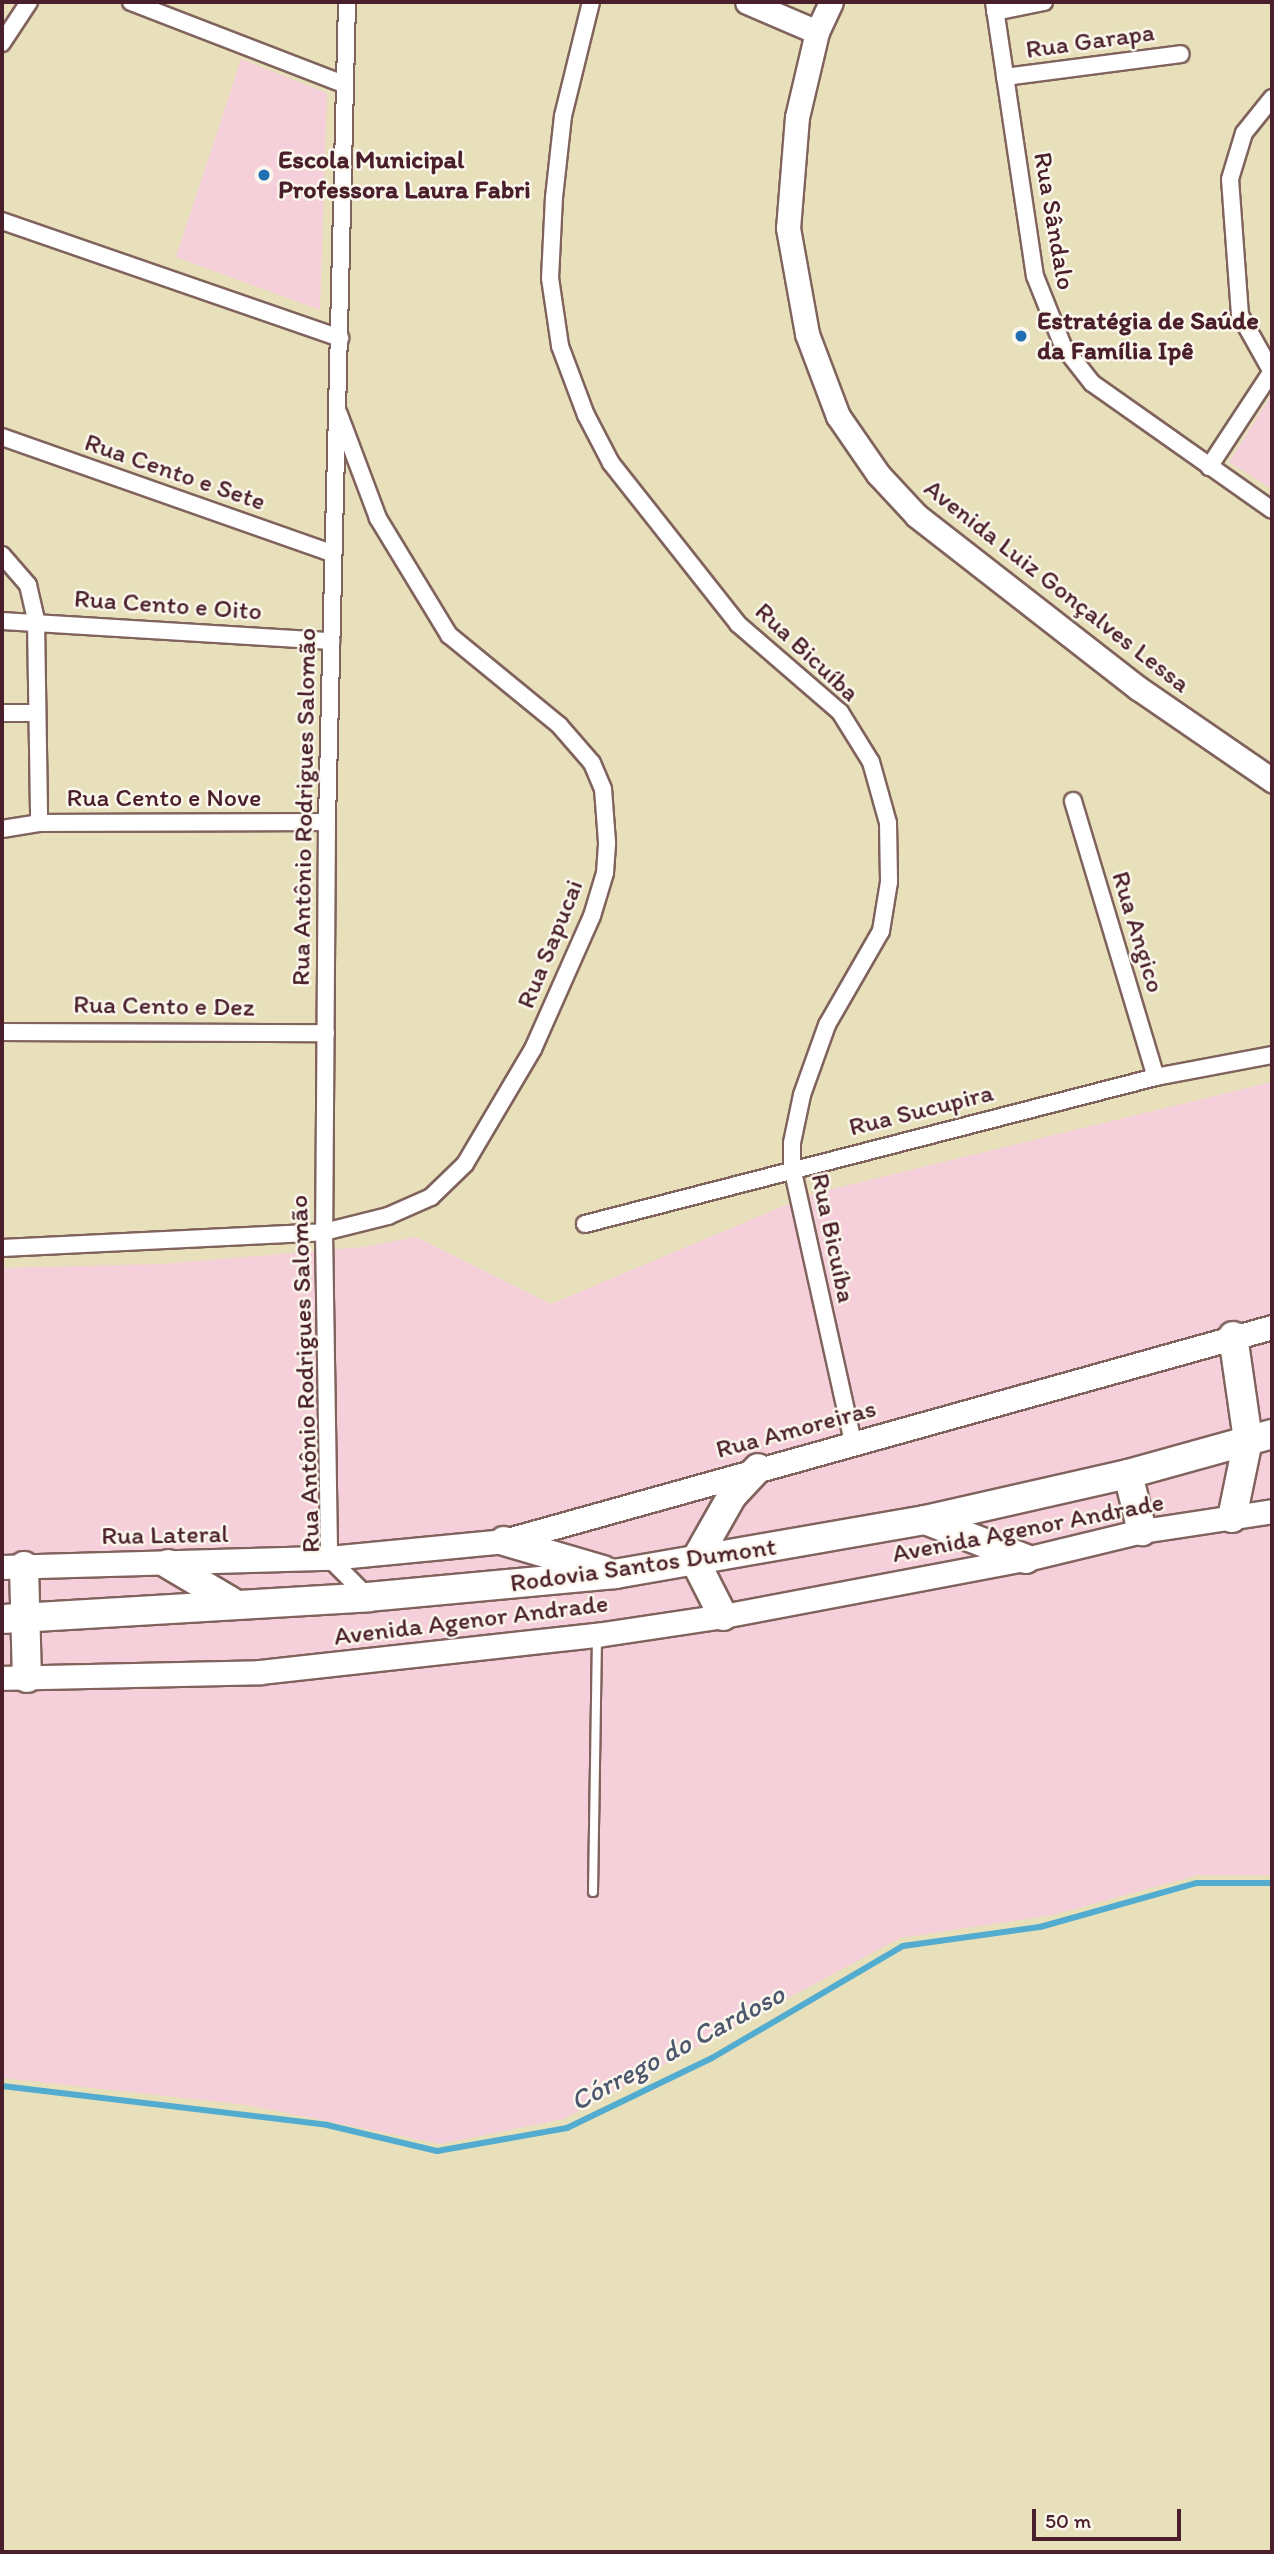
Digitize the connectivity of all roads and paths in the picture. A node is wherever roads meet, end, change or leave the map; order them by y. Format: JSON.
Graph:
{"nodes":[{"id":1,"x":29,"y":2,"type":"edge"},
{"id":2,"x":131,"y":2,"type":"edge"},
{"id":3,"x":347,"y":2,"type":"edge"},
{"id":4,"x":591,"y":2,"type":"edge"},
{"id":5,"x":747,"y":2,"type":"edge"},
{"id":6,"x":831,"y":2,"type":"edge"},
{"id":7,"x":1044,"y":2,"type":"edge"},
{"id":8,"x":995,"y":7,"type":"edge"},
{"id":9,"x":817,"y":32,"type":"junction"},
{"id":10,"x":2,"y":43,"type":"edge"},
{"id":11,"x":1181,"y":54,"type":"dead end"},
{"id":12,"x":1005,"y":77,"type":"junction"},
{"id":13,"x":344,"y":84,"type":"junction"},
{"id":14,"x":1272,"y":98,"type":"edge"},
{"id":15,"x":2,"y":221,"type":"edge"},
{"id":16,"x":340,"y":338,"type":"junction"},
{"id":17,"x":1272,"y":371,"type":"edge"},
{"id":18,"x":336,"y":405,"type":"junction"},
{"id":19,"x":2,"y":437,"type":"edge"},
{"id":20,"x":1209,"y":467,"type":"junction"},
{"id":21,"x":1272,"y":510,"type":"edge"},
{"id":22,"x":332,"y":553,"type":"junction"},
{"id":23,"x":2,"y":555,"type":"edge"},
{"id":24,"x":2,"y":621,"type":"edge"},
{"id":25,"x":36,"y":621,"type":"junction"},
{"id":26,"x":331,"y":641,"type":"junction"},
{"id":27,"x":2,"y":713,"type":"edge"},
{"id":28,"x":35,"y":713,"type":"junction"},
{"id":29,"x":1272,"y":780,"type":"edge"},
{"id":30,"x":1073,"y":801,"type":"dead end"},
{"id":31,"x":327,"y":822,"type":"junction"},
{"id":32,"x":39,"y":823,"type":"junction"},
{"id":33,"x":2,"y":829,"type":"edge"},
{"id":34,"x":2,"y":1032,"type":"edge"},
{"id":35,"x":326,"y":1033,"type":"junction"},
{"id":36,"x":1272,"y":1055,"type":"edge"},
{"id":37,"x":1156,"y":1077,"type":"junction"},
{"id":38,"x":792,"y":1167,"type":"junction"},
{"id":39,"x":585,"y":1224,"type":"dead end"},
{"id":40,"x":324,"y":1232,"type":"junction"},
{"id":41,"x":2,"y":1248,"type":"edge"},
{"id":42,"x":1272,"y":1327,"type":"edge"},
{"id":43,"x":1233,"y":1336,"type":"junction"},
{"id":44,"x":1260,"y":1437,"type":"edge"},
{"id":45,"x":853,"y":1443,"type":"junction"},
{"id":46,"x":758,"y":1468,"type":"junction"},
{"id":47,"x":1128,"y":1474,"type":"junction"},
{"id":48,"x":1272,"y":1514,"type":"edge"},
{"id":49,"x":1233,"y":1518,"type":"junction"},
{"id":50,"x":925,"y":1520,"type":"junction"},
{"id":51,"x":1142,"y":1531,"type":"junction"},
{"id":52,"x":504,"y":1541,"type":"junction"},
{"id":53,"x":329,"y":1558,"type":"junction"},
{"id":54,"x":1026,"y":1559,"type":"junction"},
{"id":55,"x":695,"y":1562,"type":"junction"},
{"id":56,"x":168,"y":1564,"type":"junction"},
{"id":57,"x":13,"y":1566,"type":"edge"},
{"id":58,"x":615,"y":1574,"type":"junction"},
{"id":59,"x":368,"y":1597,"type":"junction"},
{"id":60,"x":232,"y":1602,"type":"junction"},
{"id":61,"x":723,"y":1616,"type":"junction"},
{"id":62,"x":14,"y":1618,"type":"edge"},
{"id":63,"x":597,"y":1635,"type":"junction"},
{"id":64,"x":14,"y":1678,"type":"edge"},
{"id":65,"x":593,"y":1892,"type":"dead end"}],
"edges":[{"from":1,"to":10,"type":"street"},
{"from":2,"to":13,"type":"street"},
{"from":3,"to":13,"type":"street","name":"Rua Antônio Rodrigues Salomão"},
{"from":4,"to":38,"type":"street","name":"Rua Bicuíba"},
{"from":5,"to":9,"type":"street"},
{"from":6,"to":9,"type":"street","name":"Avenida Luiz Gonçalves Lessa"},
{"from":7,"to":8,"type":"street"},
{"from":8,"to":12,"type":"street","name":"Rua Sândalo"},
{"from":9,"to":29,"type":"street","name":"Avenida Luiz Gonçalves Lessa"},
{"from":11,"to":12,"type":"street","name":"Rua Garapa"},
{"from":12,"to":20,"type":"street","name":"Rua Sândalo"},
{"from":13,"to":16,"type":"street","name":"Rua Antônio Rodrigues Salomão"},
{"from":14,"to":17,"type":"street"},
{"from":15,"to":16,"type":"street"},
{"from":16,"to":18,"type":"street","name":"Rua Antônio Rodrigues Salomão"},
{"from":17,"to":20,"type":"street"},
{"from":18,"to":22,"type":"street","name":"Rua Antônio Rodrigues Salomão"},
{"from":18,"to":40,"type":"street","name":"Rua Sapucai"},
{"from":19,"to":22,"type":"street","name":"Rua Cento e Sete"},
{"from":20,"to":21,"type":"street","name":"Rua Sândalo"},
{"from":22,"to":26,"type":"street","name":"Rua Antônio Rodrigues Salomão"},
{"from":23,"to":25,"type":"street"},
{"from":24,"to":25,"type":"street","name":"Rua Cento e Oito"},
{"from":25,"to":26,"type":"street","name":"Rua Cento e Oito"},
{"from":25,"to":28,"type":"street"},
{"from":26,"to":31,"type":"street","name":"Rua Antônio Rodrigues Salomão"},
{"from":27,"to":28,"type":"street"},
{"from":28,"to":32,"type":"street"},
{"from":30,"to":37,"type":"street","name":"Rua Angico"},
{"from":31,"to":32,"type":"street","name":"Rua Cento e Nove"},
{"from":31,"to":35,"type":"street","name":"Rua Antônio Rodrigues Salomão"},
{"from":32,"to":33,"type":"street","name":"Rua Cento e Nove"},
{"from":34,"to":35,"type":"street","name":"Rua Cento e Dez"},
{"from":35,"to":40,"type":"street","name":"Rua Antônio Rodrigues Salomão"},
{"from":36,"to":37,"type":"street","name":"Rua Sucupira"},
{"from":37,"to":38,"type":"street","name":"Rua Sucupira"},
{"from":38,"to":39,"type":"street","name":"Rua Sucupira"},
{"from":38,"to":45,"type":"street","name":"Rua Bicuíba"},
{"from":40,"to":41,"type":"street","name":"Rua Sapucai"},
{"from":40,"to":53,"type":"street","name":"Rua Antônio Rodrigues Salomão"},
{"from":42,"to":43,"type":"street","name":"Rua Amoreiras"},
{"from":43,"to":44,"type":"highway"},
{"from":43,"to":45,"type":"street","name":"Rua Amoreiras"},
{"from":44,"to":47,"type":"highway","name":"Rodovia Santos Dumont"},
{"from":44,"to":49,"type":"highway"},
{"from":45,"to":46,"type":"street","name":"Rua Amoreiras"},
{"from":46,"to":52,"type":"street","name":"Rua Amoreiras"},
{"from":46,"to":55,"type":"highway"},
{"from":47,"to":50,"type":"highway","name":"Rodovia Santos Dumont"},
{"from":47,"to":51,"type":"highway"},
{"from":48,"to":49,"type":"street","name":"Avenida Agenor Andrade"},
{"from":49,"to":51,"type":"street","name":"Avenida Agenor Andrade"},
{"from":50,"to":54,"type":"highway"},
{"from":50,"to":55,"type":"highway","name":"Rodovia Santos Dumont"},
{"from":51,"to":54,"type":"street","name":"Avenida Agenor Andrade"},
{"from":52,"to":53,"type":"street","name":"Rua Amoreiras"},
{"from":52,"to":58,"type":"highway"},
{"from":53,"to":56,"type":"street","name":"Rua Lateral"},
{"from":53,"to":59,"type":"street","name":"Rua Antônio Rodrigues Salomão"},
{"from":54,"to":61,"type":"street","name":"Avenida Agenor Andrade"},
{"from":55,"to":58,"type":"highway","name":"Rodovia Santos Dumont"},
{"from":55,"to":61,"type":"highway"},
{"from":56,"to":57,"type":"street","name":"Rua Lateral"},
{"from":56,"to":60,"type":"highway"},
{"from":57,"to":62,"type":"highway"},
{"from":58,"to":59,"type":"highway","name":"Rodovia Santos Dumont"},
{"from":59,"to":60,"type":"highway","name":"Rodovia Santos Dumont"},
{"from":60,"to":62,"type":"highway","name":"Rodovia Santos Dumont"},
{"from":61,"to":63,"type":"street","name":"Avenida Agenor Andrade"},
{"from":62,"to":64,"type":"highway"},
{"from":63,"to":64,"type":"street","name":"Avenida Agenor Andrade"},
{"from":63,"to":65,"type":"lane"}]}
